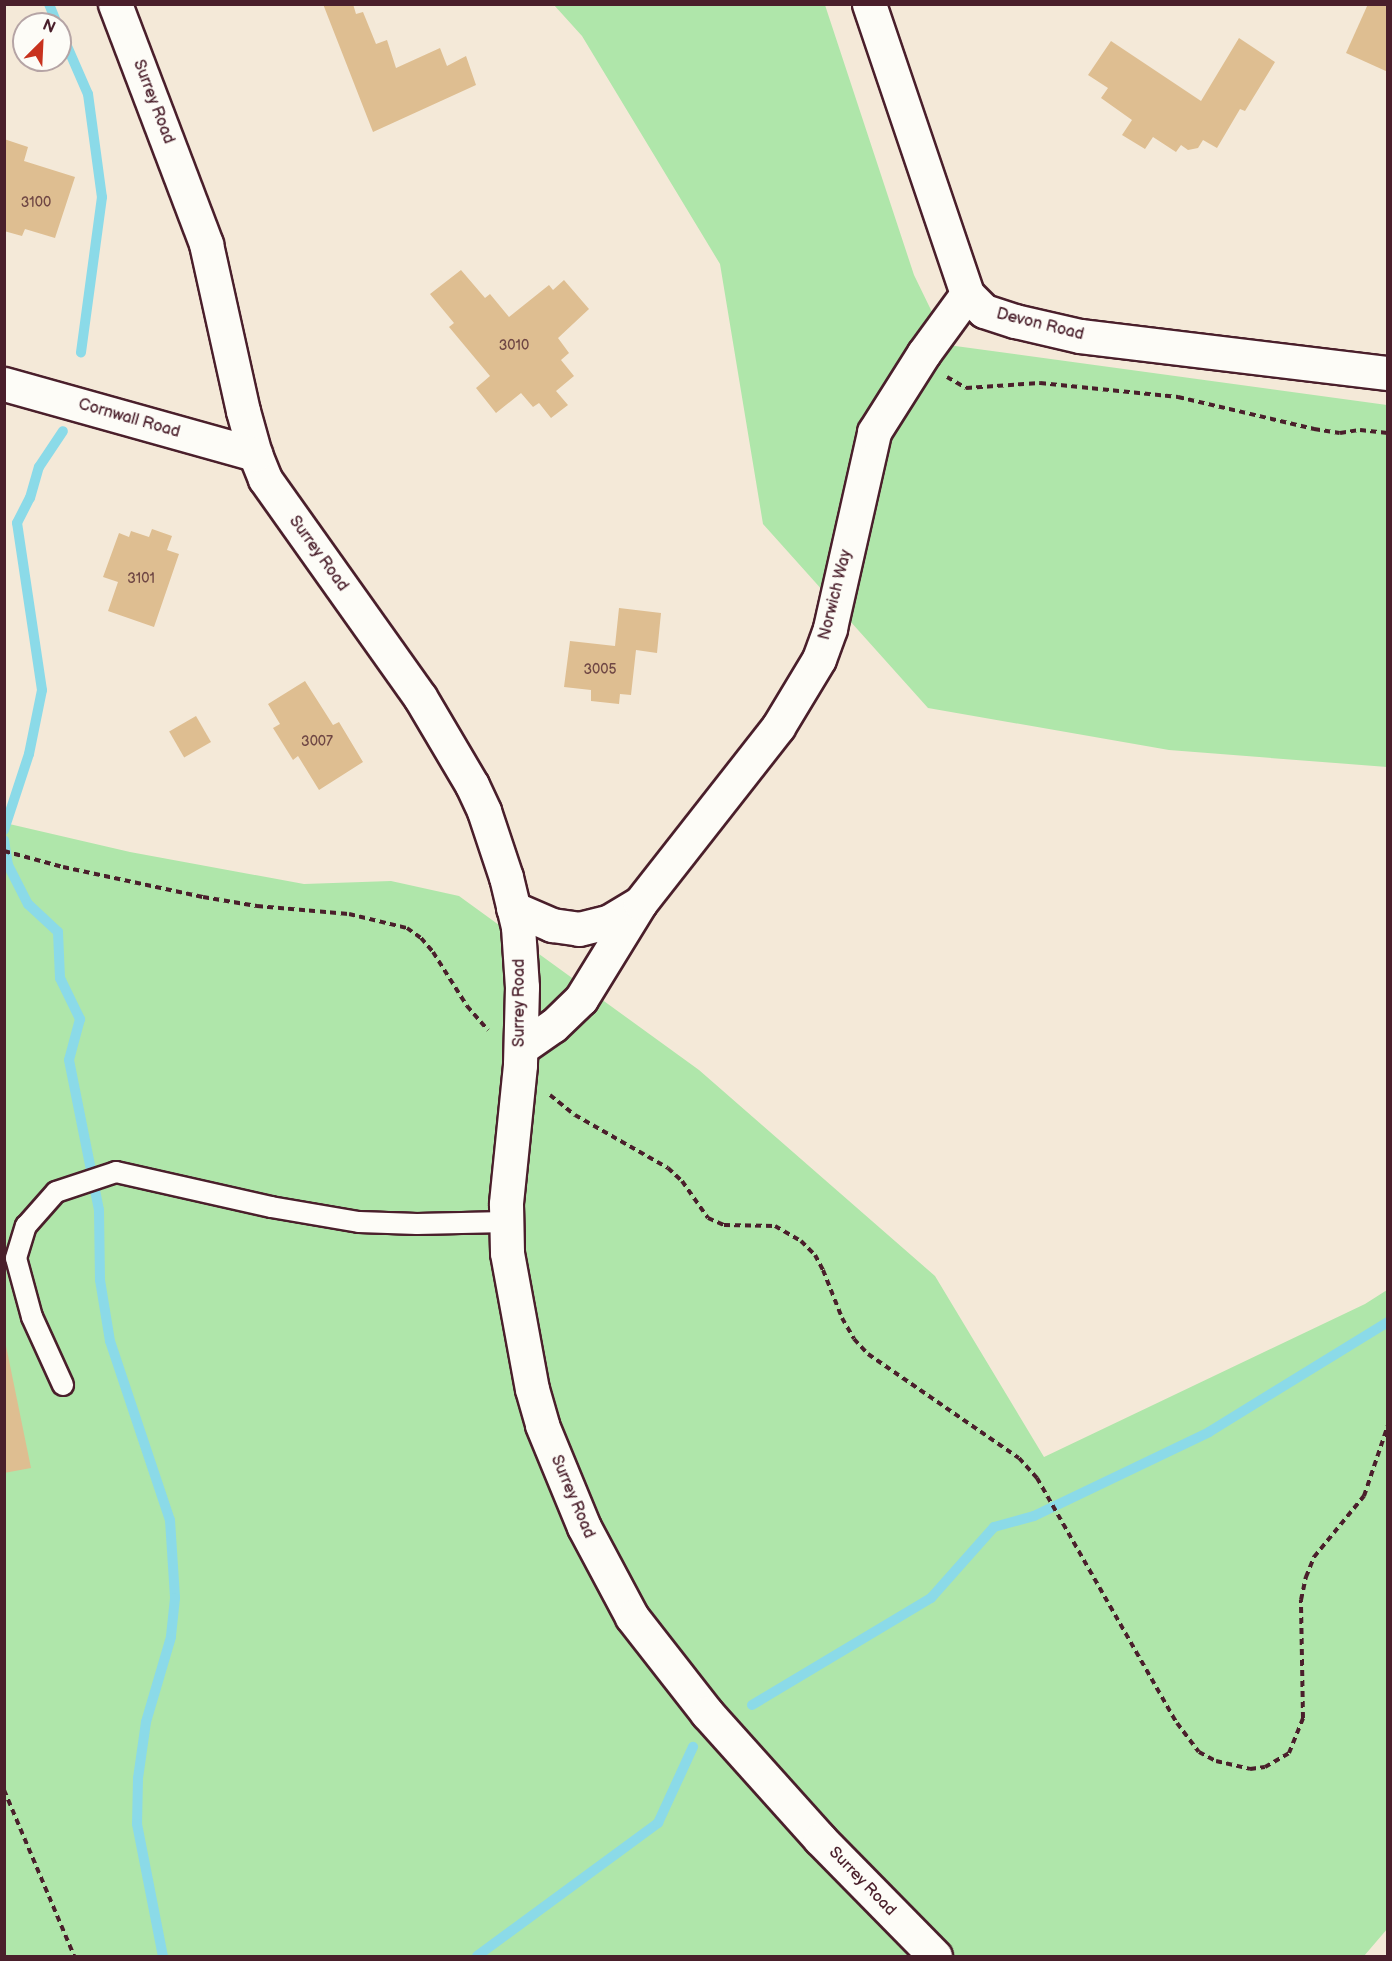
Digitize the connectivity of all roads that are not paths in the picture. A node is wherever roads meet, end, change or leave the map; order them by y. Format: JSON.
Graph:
{"nodes":[{"id":1,"x":115,"y":4,"type":"edge"},
{"id":2,"x":868,"y":4,"type":"edge"},
{"id":3,"x":967,"y":294,"type":"junction"},
{"id":4,"x":1388,"y":373,"type":"edge"},
{"id":5,"x":4,"y":384,"type":"edge"},
{"id":6,"x":255,"y":454,"type":"junction"},
{"id":7,"x":639,"y":903,"type":"junction"},
{"id":8,"x":513,"y":908,"type":"junction"},
{"id":9,"x":507,"y":1042,"type":"junction"},
{"id":10,"x":507,"y":1222,"type":"junction"},
{"id":11,"x":63,"y":1385,"type":"dead end"},
{"id":12,"x":935,"y":1956,"type":"edge"}],
"edges":[{"from":1,"to":6,"type":"street","name":"Surrey Road"},
{"from":2,"to":3,"type":"street"},
{"from":3,"to":4,"type":"street","name":"Devon Road"},
{"from":3,"to":7,"type":"street","name":"Norwich Way"},
{"from":5,"to":6,"type":"street","name":"Cornwall Road"},
{"from":6,"to":8,"type":"street","name":"Surrey Road"},
{"from":7,"to":8,"type":"street","name":"Norwich Way"},
{"from":7,"to":9,"type":"street","name":"Norwich Way"},
{"from":8,"to":9,"type":"street","name":"Surrey Road"},
{"from":9,"to":10,"type":"street","name":"Surrey Road"},
{"from":10,"to":11,"type":"lane"},
{"from":10,"to":12,"type":"street","name":"Surrey Road"}]}
